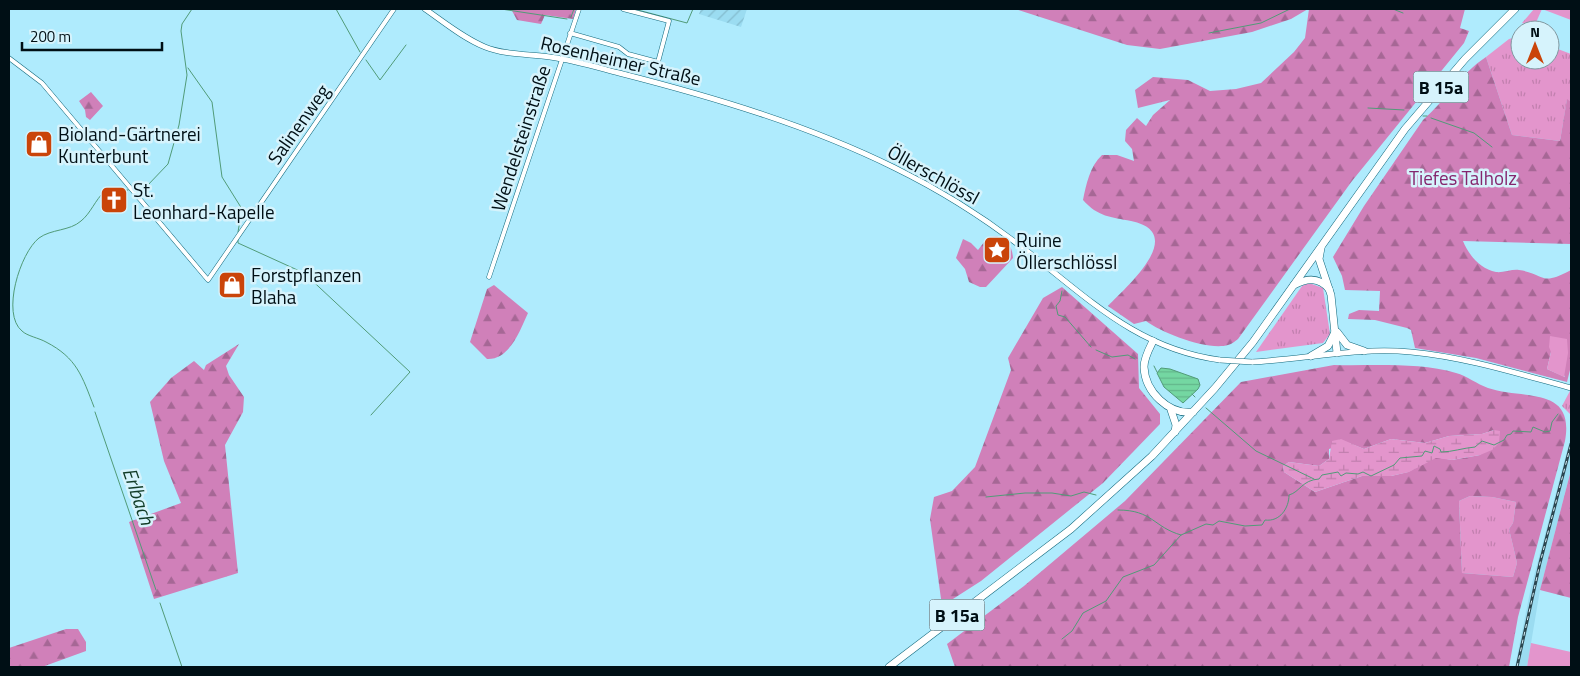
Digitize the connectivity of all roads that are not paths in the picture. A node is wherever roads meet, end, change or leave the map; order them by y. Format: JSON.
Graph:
{"nodes":[{"id":1,"x":394,"y":9,"type":"edge"},
{"id":2,"x":425,"y":9,"type":"edge"},
{"id":3,"x":578,"y":9,"type":"edge"},
{"id":4,"x":623,"y":9,"type":"edge"},
{"id":5,"x":1515,"y":9,"type":"edge"},
{"id":6,"x":570,"y":33,"type":"junction"},
{"id":7,"x":9,"y":58,"type":"edge"},
{"id":8,"x":560,"y":58,"type":"junction"},
{"id":9,"x":787,"y":122,"type":"joint"},
{"id":10,"x":1322,"y":244,"type":"junction"},
{"id":11,"x":489,"y":277,"type":"dead end"},
{"id":12,"x":1293,"y":286,"type":"junction"},
{"id":13,"x":1329,"y":289,"type":"junction"},
{"id":14,"x":1336,"y":329,"type":"junction"},
{"id":15,"x":1153,"y":341,"type":"junction"},
{"id":16,"x":1364,"y":351,"type":"junction"},
{"id":17,"x":1337,"y":353,"type":"junction"},
{"id":18,"x":1312,"y":356,"type":"junction"},
{"id":19,"x":1570,"y":387,"type":"edge"},
{"id":20,"x":1172,"y":410,"type":"junction"},
{"id":21,"x":1193,"y":412,"type":"junction"},
{"id":22,"x":1174,"y":432,"type":"junction"},
{"id":23,"x":889,"y":667,"type":"edge"}],
"edges":[{"from":1,"to":7,"type":"street","name":"Salinenweg"},
{"from":2,"to":8,"type":"street","name":"Rosenheimer Straße"},
{"from":3,"to":6,"type":"street","name":"Wendelsteinstraße"},
{"from":4,"to":6,"type":"street"},
{"from":5,"to":10,"type":"highway","number":"B 15a"},
{"from":6,"to":8,"type":"street","name":"Wendelsteinstraße"},
{"from":8,"to":9,"type":"street","name":"Rosenheimer Straße"},
{"from":8,"to":11,"type":"street","name":"Wendelsteinstraße"},
{"from":9,"to":15,"type":"street","name":"Öllerschlössl"},
{"from":10,"to":12,"type":"highway","number":"B 15a"},
{"from":10,"to":13,"type":"highway"},
{"from":12,"to":13,"type":"highway"},
{"from":12,"to":21,"type":"highway","number":"B 15a"},
{"from":13,"to":14,"type":"highway"},
{"from":14,"to":16,"type":"highway"},
{"from":14,"to":17,"type":"highway"},
{"from":14,"to":18,"type":"highway"},
{"from":15,"to":18,"type":"street","name":"Öllerschlössl","bridge":true},
{"from":15,"to":20,"type":"highway"},
{"from":16,"to":17,"type":"street","name":"Öllerschlössl"},
{"from":16,"to":19,"type":"street","name":"Öllerschlössl"},
{"from":17,"to":18,"type":"street","name":"Öllerschlössl"},
{"from":20,"to":21,"type":"highway"},
{"from":20,"to":22,"type":"highway"},
{"from":21,"to":22,"type":"highway","number":"B 15a"},
{"from":22,"to":23,"type":"highway","number":"B 15a"}]}
